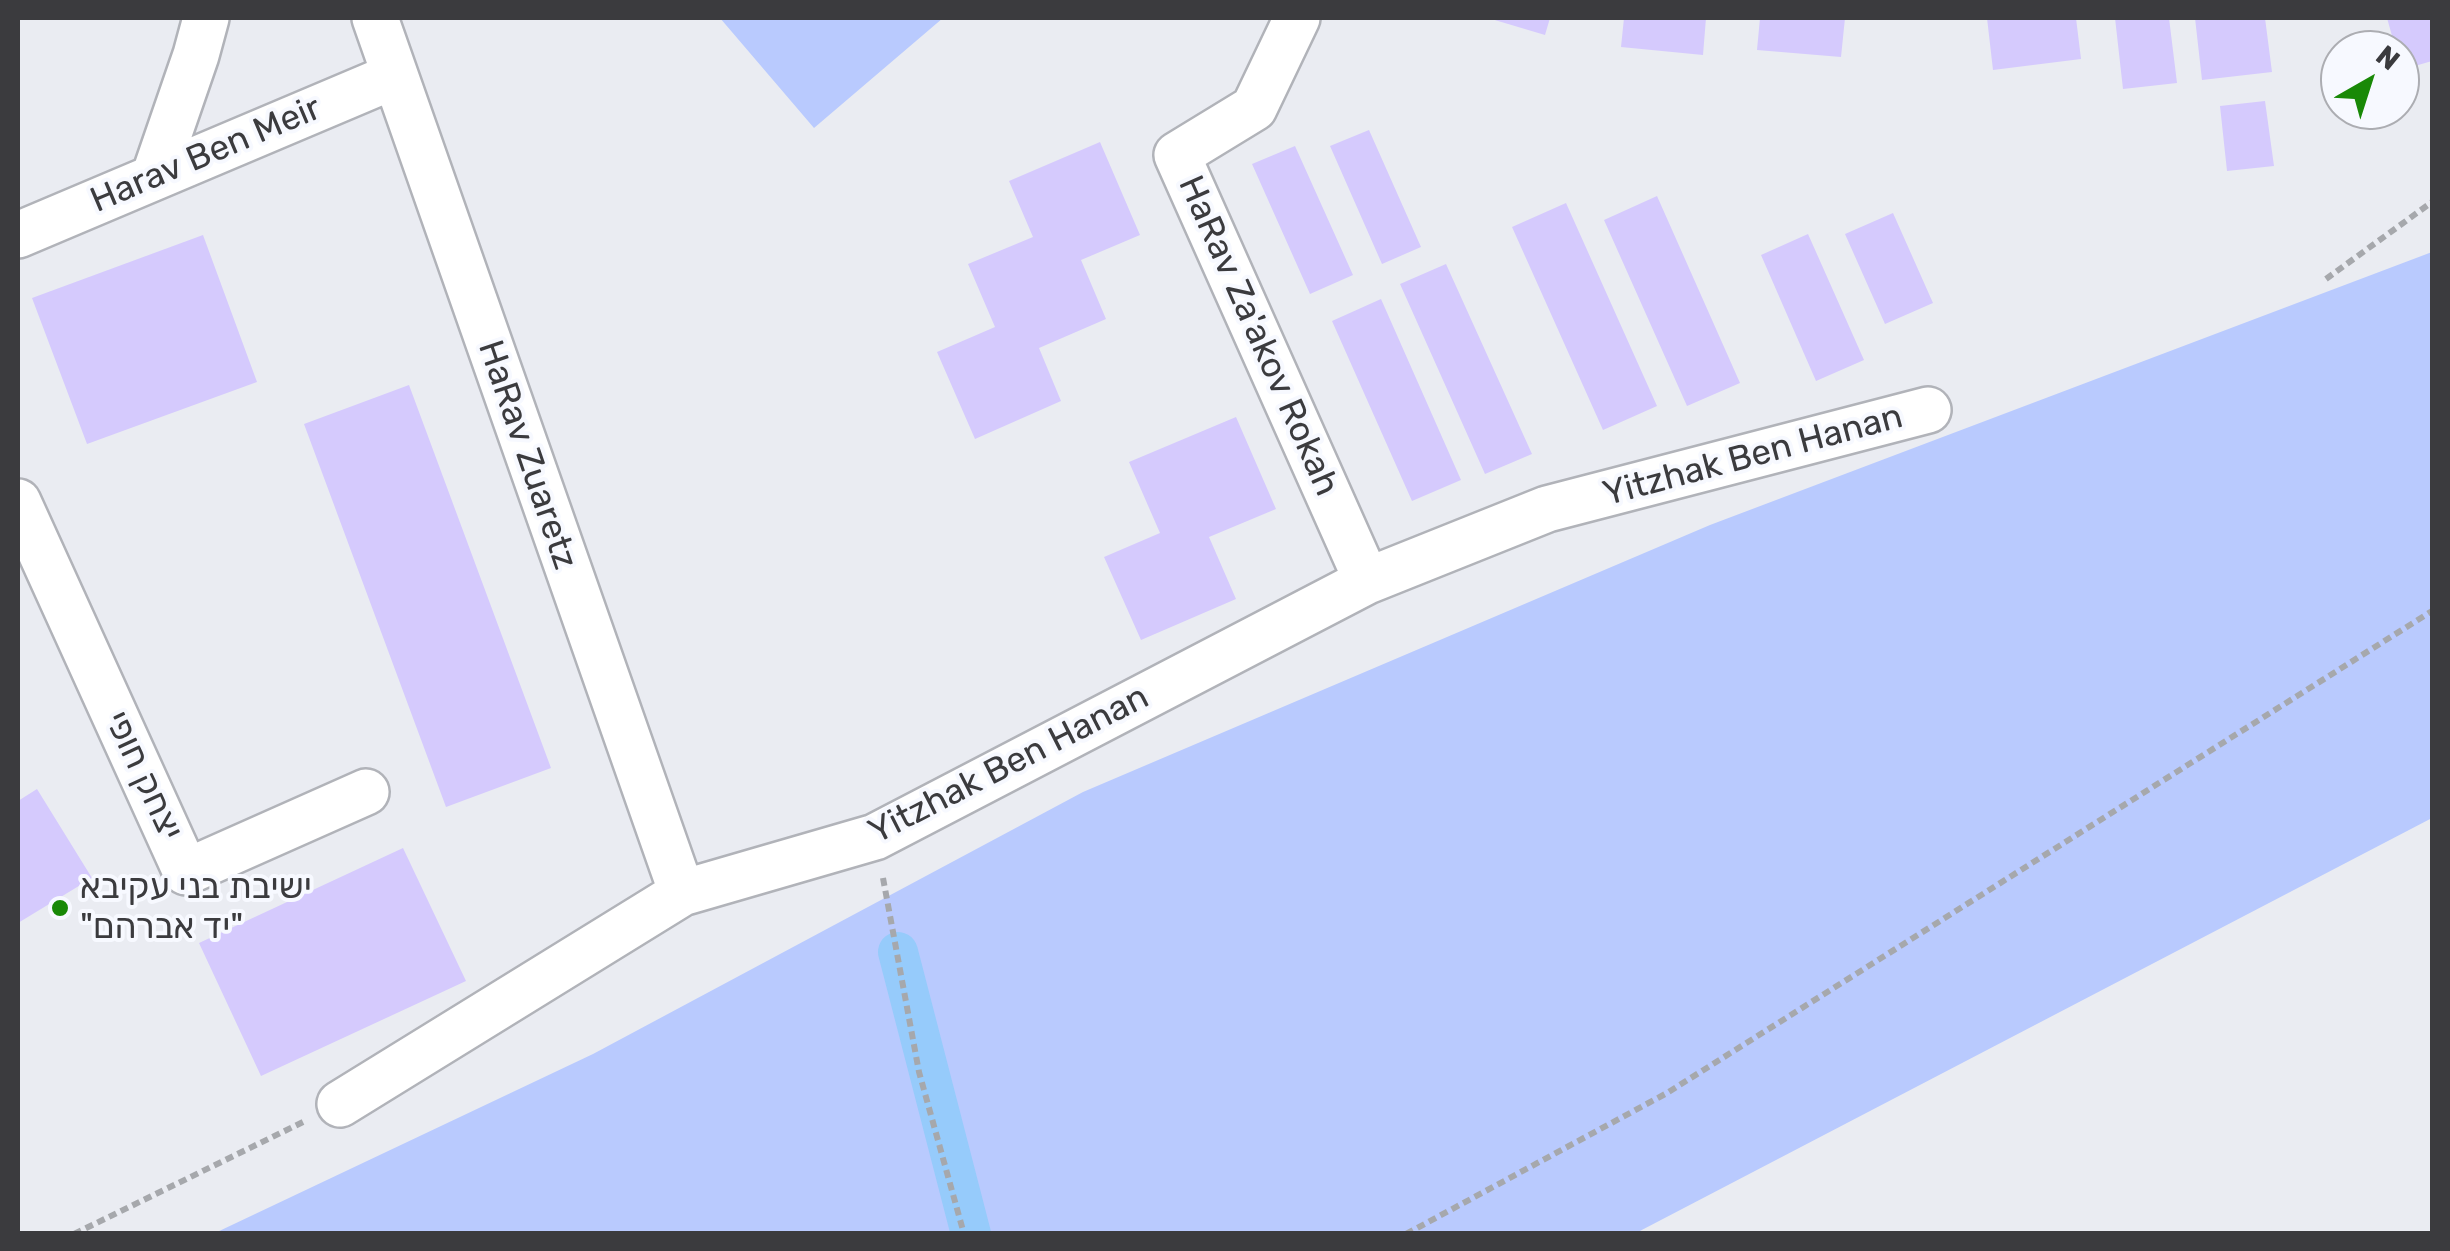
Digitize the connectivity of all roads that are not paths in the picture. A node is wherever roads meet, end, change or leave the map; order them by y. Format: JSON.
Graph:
{"nodes":[{"id":1,"x":206,"y":18,"type":"edge"},
{"id":2,"x":375,"y":18,"type":"edge"},
{"id":3,"x":1297,"y":18,"type":"edge"},
{"id":4,"x":394,"y":76,"type":"junction"},
{"id":5,"x":154,"y":178,"type":"junction"},
{"id":6,"x":18,"y":235,"type":"edge"},
{"id":7,"x":1928,"y":410,"type":"dead end"},
{"id":8,"x":18,"y":502,"type":"edge"},
{"id":9,"x":1367,"y":581,"type":"junction"},
{"id":10,"x":366,"y":792,"type":"dead end"},
{"id":11,"x":682,"y":892,"type":"junction"},
{"id":12,"x":340,"y":1104,"type":"road end"}],
"edges":[{"from":1,"to":5,"type":"street"},
{"from":2,"to":4,"type":"street","name":"HaRav Zuaretz"},
{"from":3,"to":9,"type":"street","name":"HaRav Za'akov Rokah"},
{"from":4,"to":5,"type":"street","name":"Harav Ben Meir"},
{"from":4,"to":11,"type":"street","name":"HaRav Zuaretz"},
{"from":5,"to":6,"type":"street","name":"Harav Ben Meir"},
{"from":7,"to":9,"type":"street","name":"Yitzhak Ben Hanan"},
{"from":8,"to":10,"type":"street","name":"יצחק חופי"},
{"from":9,"to":11,"type":"street","name":"Yitzhak Ben Hanan"},
{"from":11,"to":12,"type":"street","name":"Yitzhak Ben Hanan"}]}
